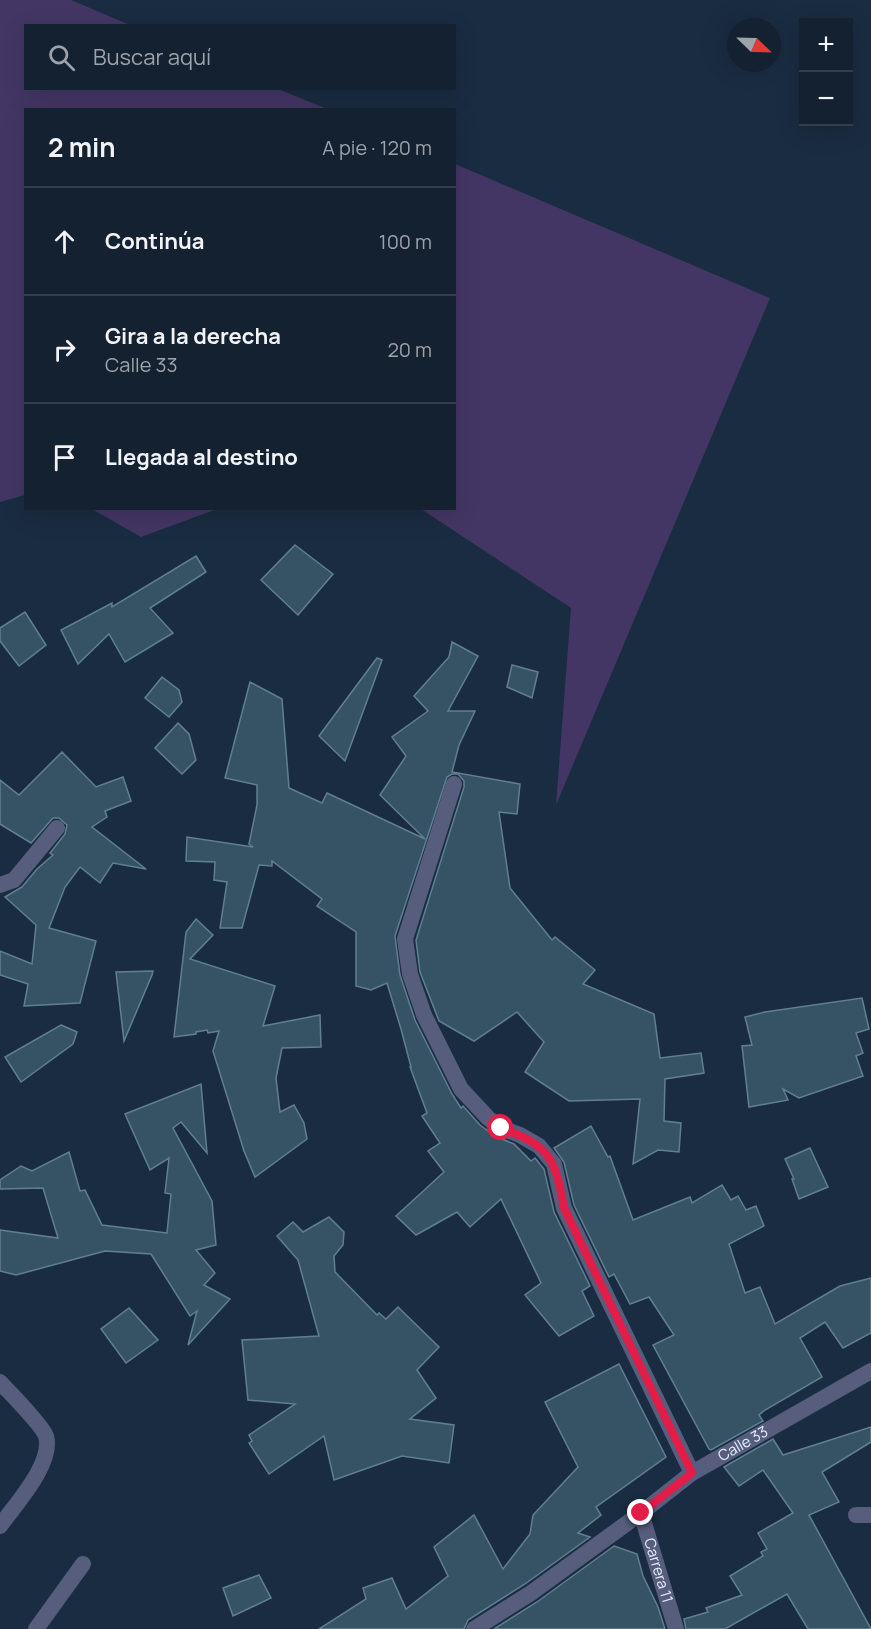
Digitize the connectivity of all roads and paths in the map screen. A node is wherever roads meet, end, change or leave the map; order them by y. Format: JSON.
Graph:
{"nodes":[{"id":1,"x":454,"y":784,"type":"dead end"},
{"id":2,"x":57,"y":828,"type":"dead end"},
{"id":3,"x":0,"y":885,"type":"edge"},
{"id":4,"x":871,"y":1371,"type":"edge"},
{"id":5,"x":0,"y":1382,"type":"edge"},
{"id":6,"x":692,"y":1473,"type":"junction"},
{"id":7,"x":641,"y":1513,"type":"junction"},
{"id":8,"x":0,"y":1526,"type":"edge"},
{"id":9,"x":83,"y":1564,"type":"dead end"},
{"id":10,"x":36,"y":1629,"type":"edge"},
{"id":11,"x":474,"y":1629,"type":"edge"},
{"id":12,"x":676,"y":1629,"type":"edge"}],
"edges":[{"from":1,"to":6,"type":"street"},
{"from":2,"to":3,"type":"street"},
{"from":4,"to":6,"type":"street","name":"Calle 33"},
{"from":5,"to":8,"type":"street"},
{"from":6,"to":7,"type":"street","name":"Calle 33"},
{"from":7,"to":11,"type":"street","name":"Calle 33"},
{"from":7,"to":12,"type":"street","name":"Carrera 11"},
{"from":9,"to":10,"type":"street"}]}
